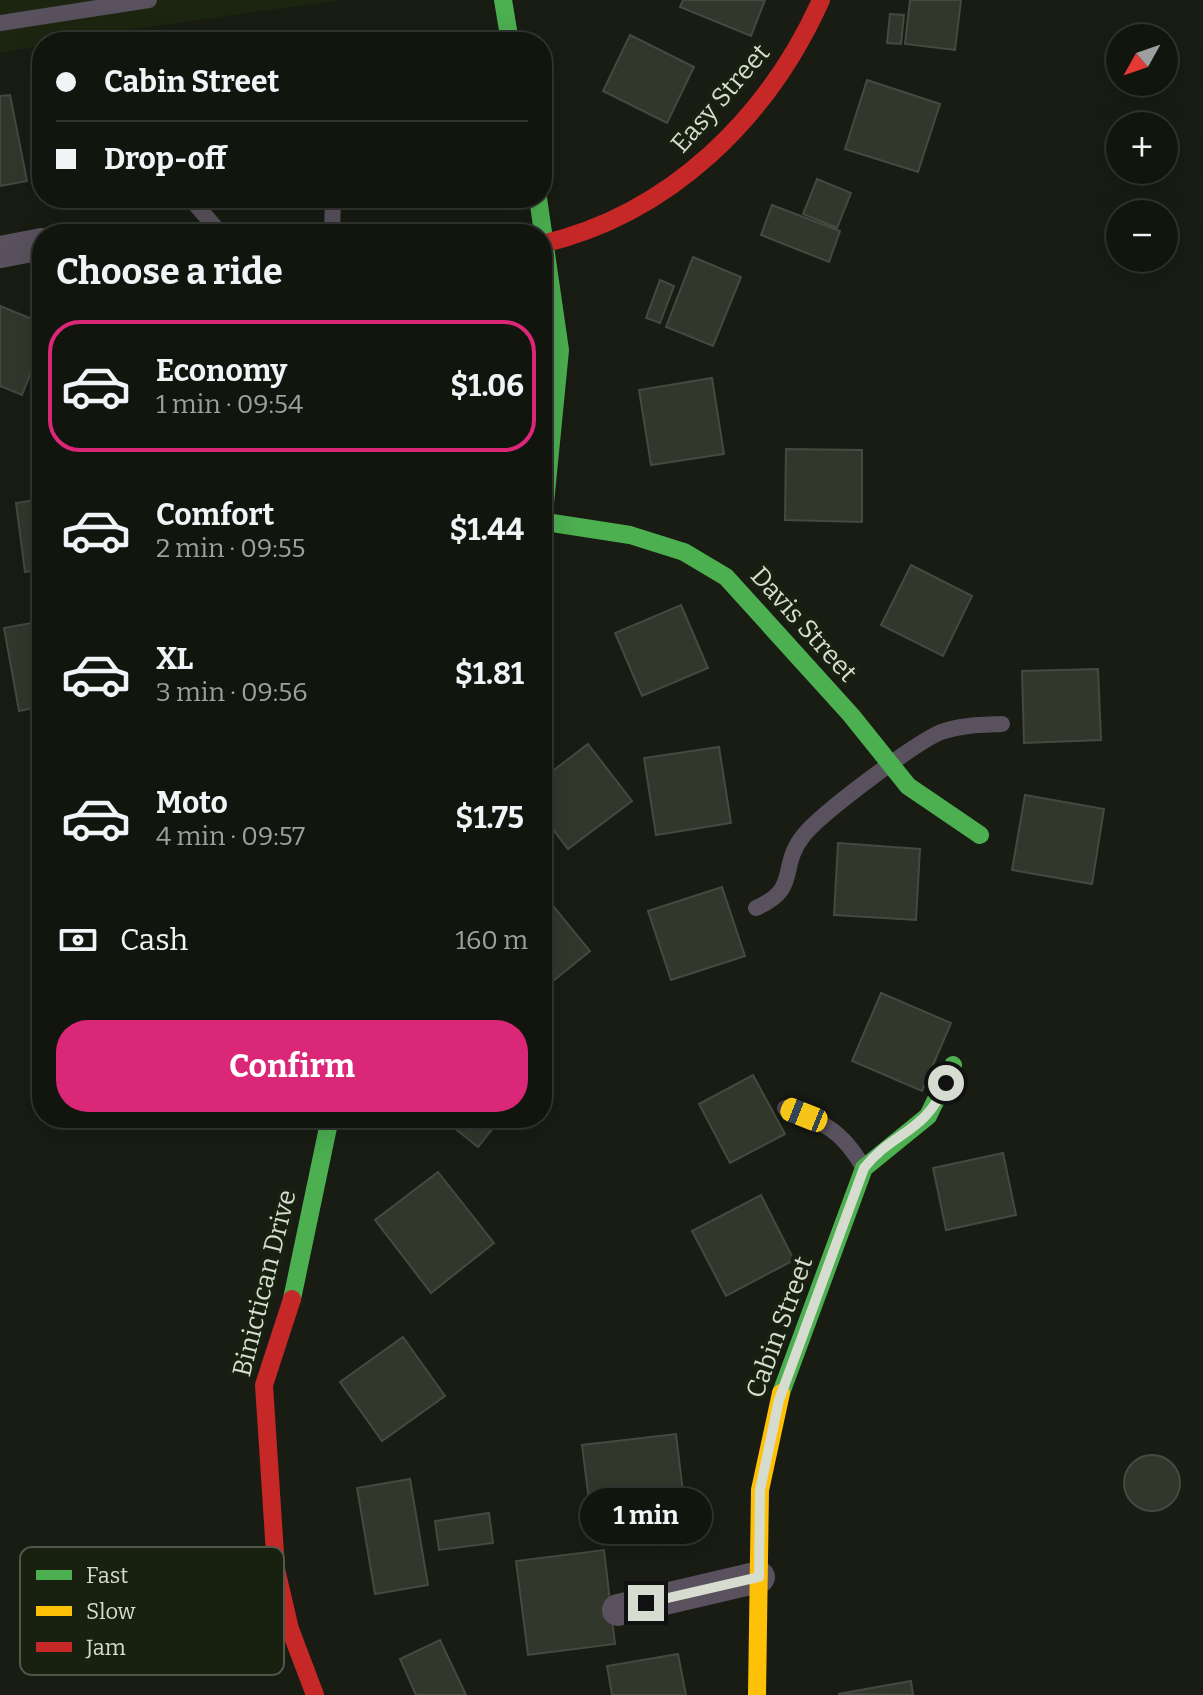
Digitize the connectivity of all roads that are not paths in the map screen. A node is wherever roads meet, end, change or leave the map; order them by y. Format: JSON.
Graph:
{"nodes":[{"id":1,"x":149,"y":0,"type":"edge"},
{"id":2,"x":503,"y":0,"type":"edge"},
{"id":3,"x":821,"y":0,"type":"edge"},
{"id":4,"x":0,"y":23,"type":"edge"},
{"id":5,"x":508,"y":32,"type":"edge"},
{"id":6,"x":199,"y":208,"type":"edge"},
{"id":7,"x":212,"y":224,"type":"edge"},
{"id":8,"x":552,"y":242,"type":"edge"},
{"id":9,"x":32,"y":246,"type":"edge"},
{"id":10,"x":0,"y":252,"type":"edge"},
{"id":11,"x":552,"y":297,"type":"edge"},
{"id":12,"x":552,"y":439,"type":"edge"},
{"id":13,"x":552,"y":529,"type":"edge"},
{"id":14,"x":1002,"y":724,"type":"dead end"},
{"id":15,"x":891,"y":767,"type":"junction"},
{"id":16,"x":980,"y":835,"type":"dead end"},
{"id":17,"x":756,"y":908,"type":"dead end"},
{"id":18,"x":953,"y":1065,"type":"dead end"},
{"id":19,"x":785,"y":1108,"type":"dead end"},
{"id":20,"x":328,"y":1128,"type":"edge"},
{"id":21,"x":864,"y":1168,"type":"junction"},
{"id":22,"x":275,"y":1547,"type":"edge"},
{"id":23,"x":759,"y":1577,"type":"junction"},
{"id":24,"x":284,"y":1603,"type":"edge"},
{"id":25,"x":618,"y":1610,"type":"dead end"},
{"id":26,"x":315,"y":1695,"type":"edge"},
{"id":27,"x":757,"y":1695,"type":"edge"}],
"edges":[{"from":1,"to":4,"type":"lane"},
{"from":2,"to":5,"type":"street"},
{"from":3,"to":8,"type":"street","name":"Easy Street"},
{"from":6,"to":7,"type":"lane"},
{"from":9,"to":10,"type":"street"},
{"from":11,"to":12,"type":"street"},
{"from":13,"to":15,"type":"street","name":"Davis Street"},
{"from":14,"to":15,"type":"lane"},
{"from":15,"to":16,"type":"street","name":"Davis Street"},
{"from":15,"to":17,"type":"lane"},
{"from":18,"to":21,"type":"street"},
{"from":19,"to":21,"type":"lane"},
{"from":20,"to":22,"type":"street","name":"Binictican Drive"},
{"from":21,"to":23,"type":"street","name":"Cabin Street"},
{"from":23,"to":25,"type":"street"},
{"from":23,"to":27,"type":"street","name":"Cabin Street"},
{"from":24,"to":26,"type":"street","name":"Binictican Drive"}]}
